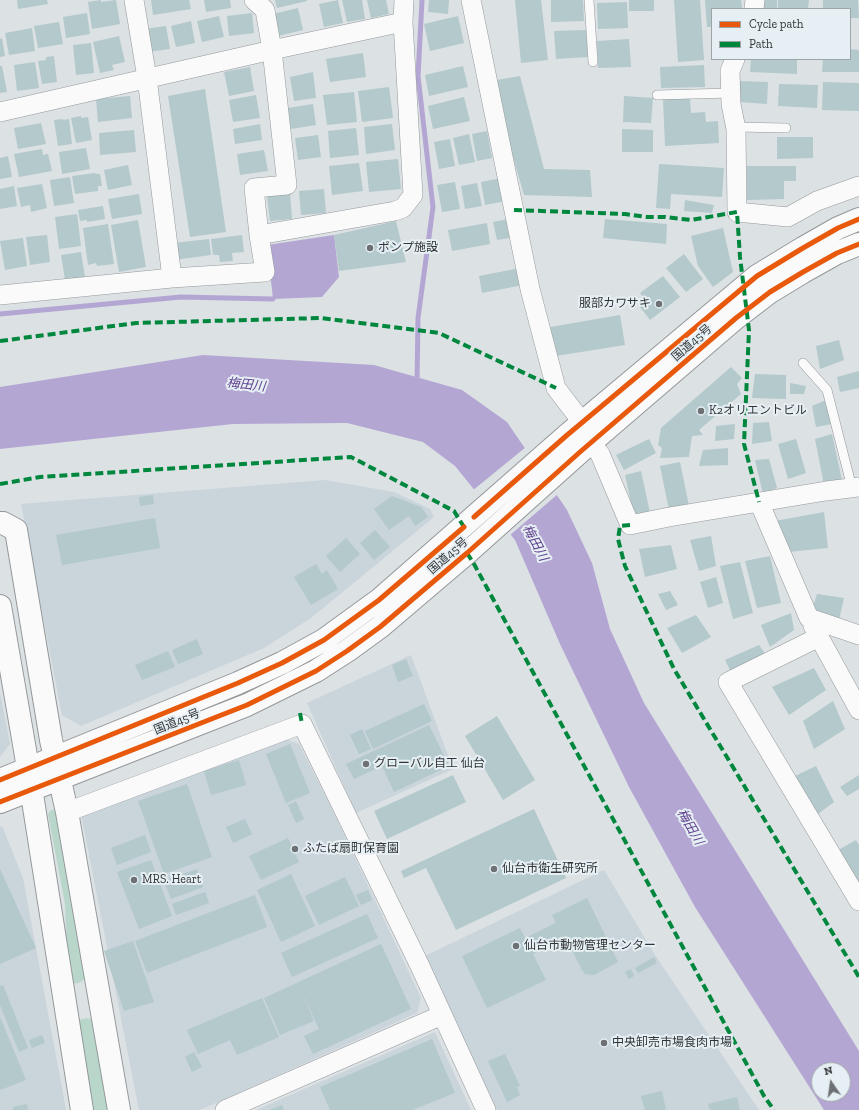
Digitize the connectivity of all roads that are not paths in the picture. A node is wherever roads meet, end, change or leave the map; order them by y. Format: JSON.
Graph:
{"nodes":[{"id":1,"x":134,"y":0,"type":"edge"},
{"id":2,"x":254,"y":0,"type":"edge"},
{"id":3,"x":404,"y":0,"type":"edge"},
{"id":4,"x":471,"y":0,"type":"edge"},
{"id":5,"x":589,"y":0,"type":"edge"},
{"id":6,"x":403,"y":22,"type":"junction"},
{"id":7,"x":272,"y":50,"type":"junction"},
{"id":8,"x":735,"y":60,"type":"edge"},
{"id":9,"x":593,"y":62,"type":"dead end"},
{"id":10,"x":147,"y":78,"type":"junction"},
{"id":11,"x":731,"y":93,"type":"junction"},
{"id":12,"x":657,"y":95,"type":"dead end"},
{"id":13,"x":0,"y":112,"type":"edge"},
{"id":14,"x":736,"y":127,"type":"junction"},
{"id":15,"x":786,"y":128,"type":"dead end"},
{"id":16,"x":859,"y":186,"type":"edge"},
{"id":17,"x":859,"y":219,"type":"edge"},
{"id":18,"x":259,"y":235,"type":"junction"},
{"id":19,"x":859,"y":244,"type":"edge"},
{"id":20,"x":172,"y":278,"type":"junction"},
{"id":21,"x":0,"y":295,"type":"edge"},
{"id":22,"x":803,"y":363,"type":"dead end"},
{"id":23,"x":574,"y":429,"type":"junction"},
{"id":24,"x":586,"y":448,"type":"junction"},
{"id":25,"x":856,"y":488,"type":"edge"},
{"id":26,"x":759,"y":502,"type":"junction"},
{"id":27,"x":0,"y":523,"type":"edge"},
{"id":28,"x":0,"y":606,"type":"edge"},
{"id":29,"x":808,"y":618,"type":"junction"},
{"id":30,"x":859,"y":635,"type":"edge"},
{"id":31,"x":819,"y":636,"type":"junction"},
{"id":32,"x":859,"y":710,"type":"edge"},
{"id":33,"x":28,"y":769,"type":"junction"},
{"id":34,"x":57,"y":769,"type":"junction"},
{"id":35,"x":0,"y":780,"type":"edge"},
{"id":36,"x":31,"y":790,"type":"junction"},
{"id":37,"x":0,"y":802,"type":"edge"},
{"id":38,"x":67,"y":812,"type":"junction"},
{"id":39,"x":859,"y":901,"type":"edge"},
{"id":40,"x":442,"y":1015,"type":"junction"},
{"id":41,"x":82,"y":1110,"type":"edge"},
{"id":42,"x":119,"y":1110,"type":"edge"},
{"id":43,"x":225,"y":1110,"type":"edge"},
{"id":44,"x":486,"y":1110,"type":"edge"}],
"edges":[{"from":1,"to":10,"type":"street"},
{"from":2,"to":7,"type":"street"},
{"from":3,"to":6,"type":"street"},
{"from":4,"to":23,"type":"street"},
{"from":5,"to":9,"type":"lane"},
{"from":6,"to":7,"type":"street"},
{"from":6,"to":18,"type":"street"},
{"from":7,"to":10,"type":"street"},
{"from":7,"to":18,"type":"street"},
{"from":8,"to":11,"type":"street"},
{"from":10,"to":13,"type":"street"},
{"from":10,"to":20,"type":"street"},
{"from":11,"to":12,"type":"lane"},
{"from":11,"to":14,"type":"street"},
{"from":14,"to":15,"type":"lane"},
{"from":14,"to":16,"type":"street"},
{"from":17,"to":23,"type":"main road","name":"国道45号"},
{"from":18,"to":20,"type":"street"},
{"from":19,"to":24,"type":"main road","name":"国道45号"},
{"from":20,"to":21,"type":"street"},
{"from":22,"to":25,"type":"lane"},
{"from":23,"to":34,"type":"main road","name":"国道45号"},
{"from":24,"to":26,"type":"street"},
{"from":24,"to":34,"type":"main road","name":"国道45号"},
{"from":25,"to":26,"type":"street"},
{"from":26,"to":29,"type":"street"},
{"from":27,"to":34,"type":"main road"},
{"from":28,"to":33,"type":"main road"},
{"from":29,"to":30,"type":"street"},
{"from":29,"to":31,"type":"street"},
{"from":31,"to":32,"type":"street"},
{"from":31,"to":39,"type":"street"},
{"from":33,"to":34,"type":"main road","name":"国道45号"},
{"from":33,"to":35,"type":"main road","name":"国道45号"},
{"from":33,"to":36,"type":"main road"},
{"from":34,"to":36,"type":"main road","name":"国道45号"},
{"from":34,"to":38,"type":"main road"},
{"from":36,"to":37,"type":"main road","name":"国道45号"},
{"from":36,"to":41,"type":"main road"},
{"from":38,"to":40,"type":"street"},
{"from":38,"to":42,"type":"main road"},
{"from":40,"to":43,"type":"street"},
{"from":40,"to":44,"type":"street"}]}
